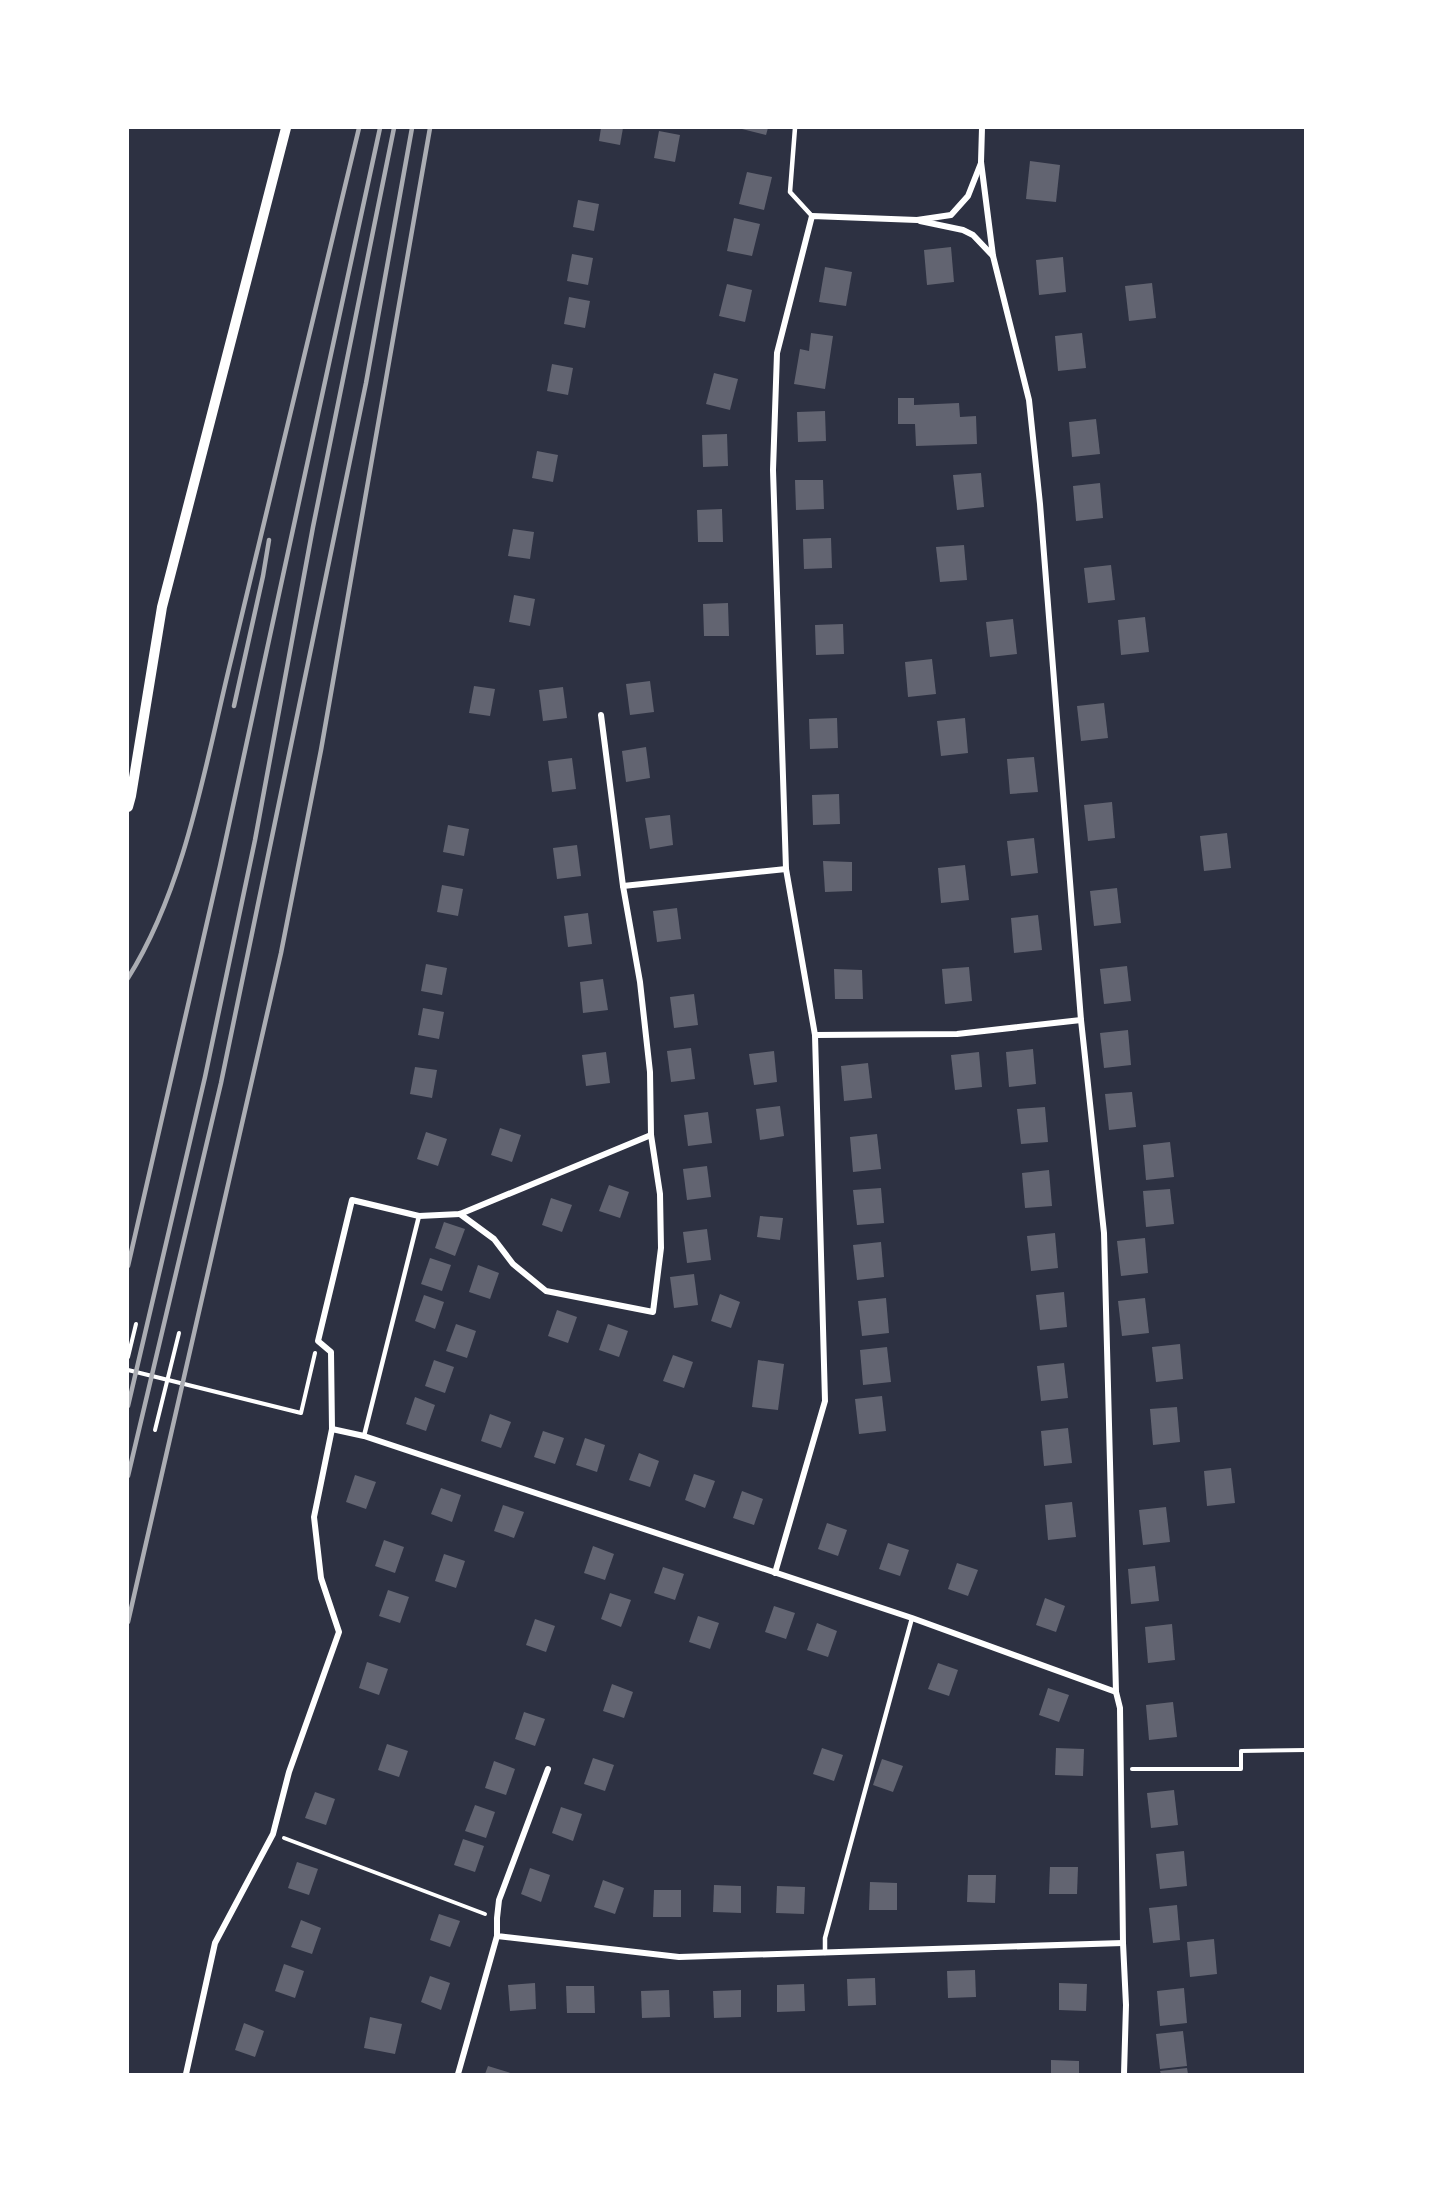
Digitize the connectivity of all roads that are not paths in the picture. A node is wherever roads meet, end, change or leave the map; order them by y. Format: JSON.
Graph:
{"nodes":[{"id":1,"x":286,"y":128,"type":"edge"},
{"id":2,"x":795,"y":128,"type":"edge"},
{"id":3,"x":982,"y":128,"type":"edge"},
{"id":4,"x":981,"y":162,"type":"junction"},
{"id":5,"x":812,"y":216,"type":"junction"},
{"id":6,"x":917,"y":220,"type":"junction"},
{"id":7,"x":993,"y":256,"type":"junction"},
{"id":8,"x":601,"y":715,"type":"dead end"},
{"id":9,"x":128,"y":807,"type":"edge"},
{"id":10,"x":786,"y":869,"type":"junction"},
{"id":11,"x":623,"y":886,"type":"junction"},
{"id":12,"x":1081,"y":1020,"type":"junction"},
{"id":13,"x":815,"y":1035,"type":"junction"},
{"id":14,"x":651,"y":1135,"type":"junction"},
{"id":15,"x":459,"y":1214,"type":"junction"},
{"id":16,"x":419,"y":1216,"type":"junction"},
{"id":17,"x":332,"y":1429,"type":"junction"},
{"id":18,"x":364,"y":1436,"type":"junction"},
{"id":19,"x":775,"y":1573,"type":"junction"},
{"id":20,"x":912,"y":1618,"type":"junction"},
{"id":21,"x":1116,"y":1692,"type":"junction"},
{"id":22,"x":548,"y":1769,"type":"dead end"},
{"id":23,"x":497,"y":1936,"type":"junction"},
{"id":24,"x":1123,"y":1943,"type":"junction"},
{"id":25,"x":825,"y":1953,"type":"junction"},
{"id":26,"x":186,"y":2074,"type":"edge"},
{"id":27,"x":458,"y":2074,"type":"edge"},
{"id":28,"x":1124,"y":2074,"type":"edge"}],
"edges":[{"from":1,"to":9,"type":"street"},
{"from":2,"to":5,"type":"lane"},
{"from":3,"to":4,"type":"street"},
{"from":4,"to":6,"type":"street"},
{"from":4,"to":7,"type":"street"},
{"from":5,"to":6,"type":"street"},
{"from":5,"to":10,"type":"street"},
{"from":6,"to":7,"type":"street"},
{"from":7,"to":12,"type":"street"},
{"from":8,"to":11,"type":"street"},
{"from":10,"to":11,"type":"street"},
{"from":10,"to":13,"type":"street"},
{"from":11,"to":14,"type":"street"},
{"from":12,"to":13,"type":"street"},
{"from":12,"to":21,"type":"street"},
{"from":13,"to":19,"type":"street"},
{"from":14,"to":15,"type":"street"},
{"from":14,"to":15,"type":"street"},
{"from":15,"to":16,"type":"street"},
{"from":16,"to":17,"type":"street"},
{"from":16,"to":18,"type":"lane"},
{"from":17,"to":18,"type":"street"},
{"from":17,"to":26,"type":"street"},
{"from":18,"to":19,"type":"street"},
{"from":19,"to":20,"type":"street"},
{"from":20,"to":21,"type":"street"},
{"from":20,"to":25,"type":"lane"},
{"from":21,"to":24,"type":"street"},
{"from":22,"to":23,"type":"street"},
{"from":23,"to":25,"type":"street"},
{"from":23,"to":27,"type":"street"},
{"from":24,"to":25,"type":"street"},
{"from":24,"to":28,"type":"street"}]}
